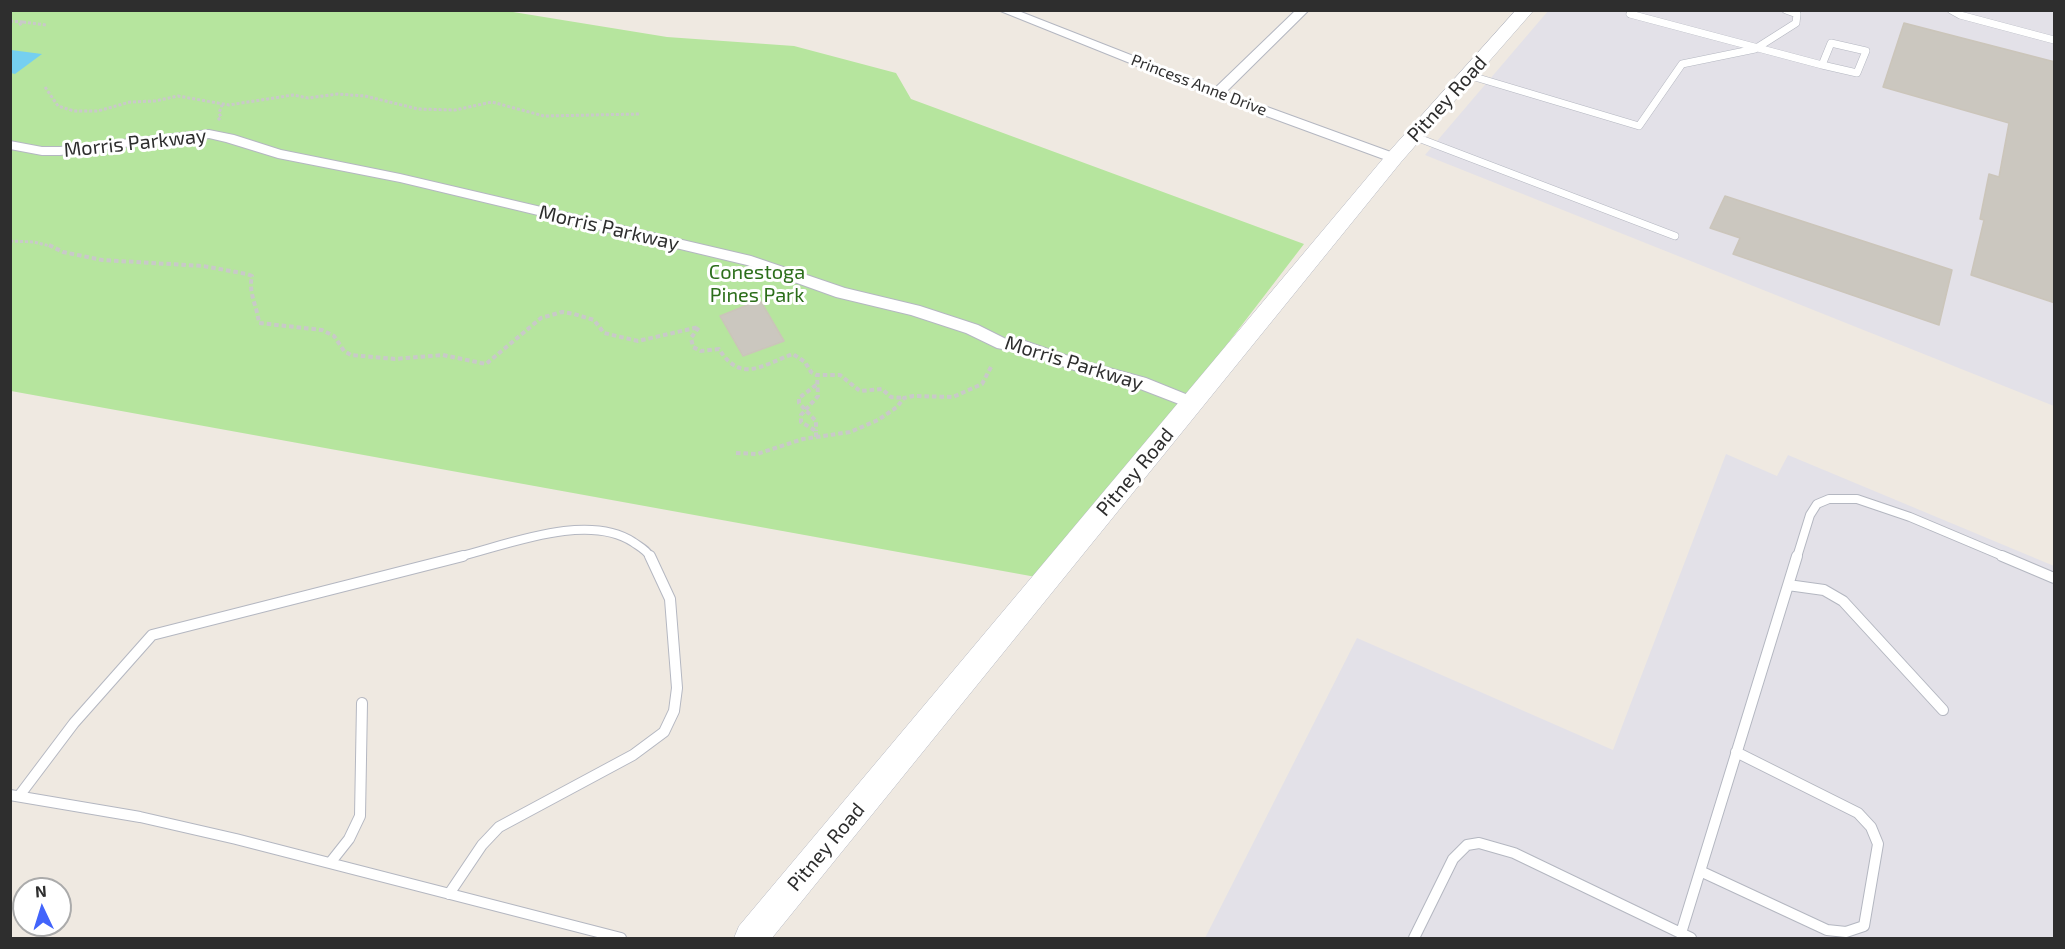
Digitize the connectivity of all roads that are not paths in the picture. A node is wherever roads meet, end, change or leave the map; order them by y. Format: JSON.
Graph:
{"nodes":[{"id":1,"x":1004,"y":10,"type":"edge"},
{"id":2,"x":1526,"y":10,"type":"edge"},
{"id":3,"x":1633,"y":10,"type":"edge"},
{"id":4,"x":1786,"y":10,"type":"edge"},
{"id":5,"x":1951,"y":10,"type":"edge"},
{"id":6,"x":1300,"y":11,"type":"edge"},
{"id":7,"x":2055,"y":40,"type":"edge"},
{"id":8,"x":1755,"y":49,"type":"junction"},
{"id":9,"x":1822,"y":66,"type":"junction"},
{"id":10,"x":1468,"y":75,"type":"junction"},
{"id":11,"x":1217,"y":93,"type":"junction"},
{"id":12,"x":1413,"y":136,"type":"junction"},
{"id":13,"x":10,"y":145,"type":"edge"},
{"id":14,"x":1394,"y":158,"type":"junction"},
{"id":15,"x":1675,"y":236,"type":"dead end"},
{"id":16,"x":1192,"y":403,"type":"junction"},
{"id":17,"x":2055,"y":578,"type":"edge"},
{"id":18,"x":1788,"y":585,"type":"junction"},
{"id":19,"x":362,"y":703,"type":"dead end"},
{"id":20,"x":1943,"y":710,"type":"dead end"},
{"id":21,"x":1736,"y":752,"type":"junction"},
{"id":22,"x":14,"y":795,"type":"edge"},
{"id":23,"x":330,"y":863,"type":"junction"},
{"id":24,"x":1700,"y":871,"type":"junction"},
{"id":25,"x":449,"y":894,"type":"junction"},
{"id":26,"x":1686,"y":936,"type":"edge"},
{"id":27,"x":621,"y":939,"type":"edge"},
{"id":28,"x":751,"y":939,"type":"edge"},
{"id":29,"x":1414,"y":939,"type":"edge"}],
"edges":[{"from":1,"to":11,"type":"street","name":"Princess Anne Drive"},
{"from":2,"to":10,"type":"main road","name":"Pitney Road"},
{"from":3,"to":8,"type":"lane"},
{"from":4,"to":8,"type":"lane"},
{"from":5,"to":7,"type":"lane"},
{"from":6,"to":11,"type":"street"},
{"from":8,"to":9,"type":"lane"},
{"from":8,"to":10,"type":"lane"},
{"from":9,"to":9,"type":"lane"},
{"from":10,"to":12,"type":"main road","name":"Pitney Road"},
{"from":11,"to":14,"type":"street","name":"Princess Anne Drive"},
{"from":12,"to":14,"type":"main road","name":"Pitney Road"},
{"from":12,"to":15,"type":"lane"},
{"from":13,"to":16,"type":"street","name":"Morris Parkway"},
{"from":14,"to":16,"type":"main road","name":"Pitney Road"},
{"from":16,"to":28,"type":"main road","name":"Pitney Road"},
{"from":17,"to":18,"type":"lane"},
{"from":18,"to":20,"type":"lane"},
{"from":18,"to":21,"type":"lane"},
{"from":19,"to":23,"type":"lane"},
{"from":21,"to":24,"type":"lane"},
{"from":21,"to":24,"type":"lane"},
{"from":22,"to":23,"type":"lane"},
{"from":22,"to":25,"type":"lane"},
{"from":23,"to":25,"type":"lane"},
{"from":24,"to":26,"type":"lane"},
{"from":25,"to":27,"type":"lane"},
{"from":26,"to":29,"type":"lane"}]}
